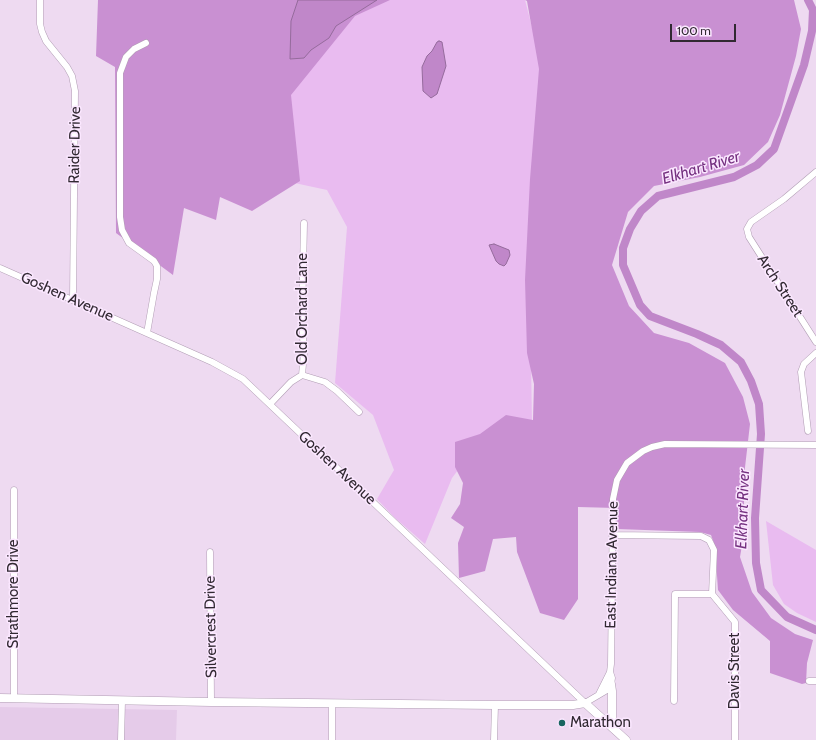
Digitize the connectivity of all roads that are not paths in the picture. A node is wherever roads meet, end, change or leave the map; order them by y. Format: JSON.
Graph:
{"nodes":[{"id":1,"x":40,"y":0,"type":"edge"},
{"id":2,"x":146,"y":43,"type":"dead end"},
{"id":3,"x":816,"y":172,"type":"edge"},
{"id":4,"x":304,"y":223,"type":"dead end"},
{"id":5,"x":0,"y":268,"type":"edge"},
{"id":6,"x":73,"y":300,"type":"junction"},
{"id":7,"x":147,"y":333,"type":"junction"},
{"id":8,"x":816,"y":342,"type":"edge"},
{"id":9,"x":816,"y":353,"type":"edge"},
{"id":10,"x":302,"y":375,"type":"junction"},
{"id":11,"x":270,"y":404,"type":"junction"},
{"id":12,"x":359,"y":412,"type":"dead end"},
{"id":13,"x":808,"y":431,"type":"dead end"},
{"id":14,"x":816,"y":445,"type":"edge"},
{"id":15,"x":14,"y":490,"type":"dead end"},
{"id":16,"x":612,"y":535,"type":"junction"},
{"id":17,"x":210,"y":552,"type":"dead end"},
{"id":18,"x":712,"y":594,"type":"junction"},
{"id":19,"x":610,"y":672,"type":"junction"},
{"id":20,"x":611,"y":684,"type":"junction"},
{"id":21,"x":599,"y":694,"type":"junction"},
{"id":22,"x":0,"y":698,"type":"edge"},
{"id":23,"x":14,"y":698,"type":"junction"},
{"id":24,"x":122,"y":701,"type":"junction"},
{"id":25,"x":674,"y":701,"type":"dead end"},
{"id":26,"x":211,"y":702,"type":"junction"},
{"id":27,"x":332,"y":703,"type":"junction"},
{"id":28,"x":585,"y":703,"type":"junction"},
{"id":29,"x":495,"y":705,"type":"junction"},
{"id":30,"x":612,"y":726,"type":"junction"},
{"id":31,"x":121,"y":740,"type":"edge"},
{"id":32,"x":332,"y":740,"type":"edge"},
{"id":33,"x":494,"y":740,"type":"edge"},
{"id":34,"x":626,"y":740,"type":"edge"},
{"id":35,"x":735,"y":740,"type":"edge"}],
"edges":[{"from":1,"to":6,"type":"street","name":"Raider Drive"},
{"from":2,"to":7,"type":"street"},
{"from":3,"to":8,"type":"street","name":"Arch Street"},
{"from":4,"to":10,"type":"street","name":"Old Orchard Lane"},
{"from":5,"to":6,"type":"street","name":"Goshen Avenue"},
{"from":6,"to":7,"type":"street","name":"Goshen Avenue"},
{"from":7,"to":11,"type":"street","name":"Goshen Avenue"},
{"from":9,"to":13,"type":"street"},
{"from":10,"to":11,"type":"street","name":"Old Orchard Lane"},
{"from":10,"to":12,"type":"street"},
{"from":11,"to":28,"type":"street","name":"Goshen Avenue"},
{"from":14,"to":16,"type":"street","name":"East Indiana Avenue"},
{"from":15,"to":23,"type":"street","name":"Strathmore Drive"},
{"from":16,"to":18,"type":"street"},
{"from":16,"to":19,"type":"street","name":"East Indiana Avenue"},
{"from":17,"to":26,"type":"street","name":"Silvercrest Drive"},
{"from":18,"to":25,"type":"street"},
{"from":18,"to":35,"type":"street","name":"Davis Street"},
{"from":19,"to":20,"type":"street","name":"East Indiana Avenue"},
{"from":19,"to":21,"type":"street","name":"East Indiana Avenue"},
{"from":20,"to":21,"type":"street"},
{"from":20,"to":30,"type":"main road"},
{"from":21,"to":28,"type":"street"},
{"from":22,"to":23,"type":"main road"},
{"from":23,"to":24,"type":"main road"},
{"from":24,"to":26,"type":"main road"},
{"from":24,"to":31,"type":"street"},
{"from":26,"to":27,"type":"main road"},
{"from":27,"to":29,"type":"main road"},
{"from":27,"to":32,"type":"street"},
{"from":28,"to":29,"type":"main road"},
{"from":28,"to":30,"type":"main road","name":"Goshen Avenue"},
{"from":29,"to":33,"type":"street"},
{"from":30,"to":34,"type":"main road","name":"Goshen Avenue"}]}
